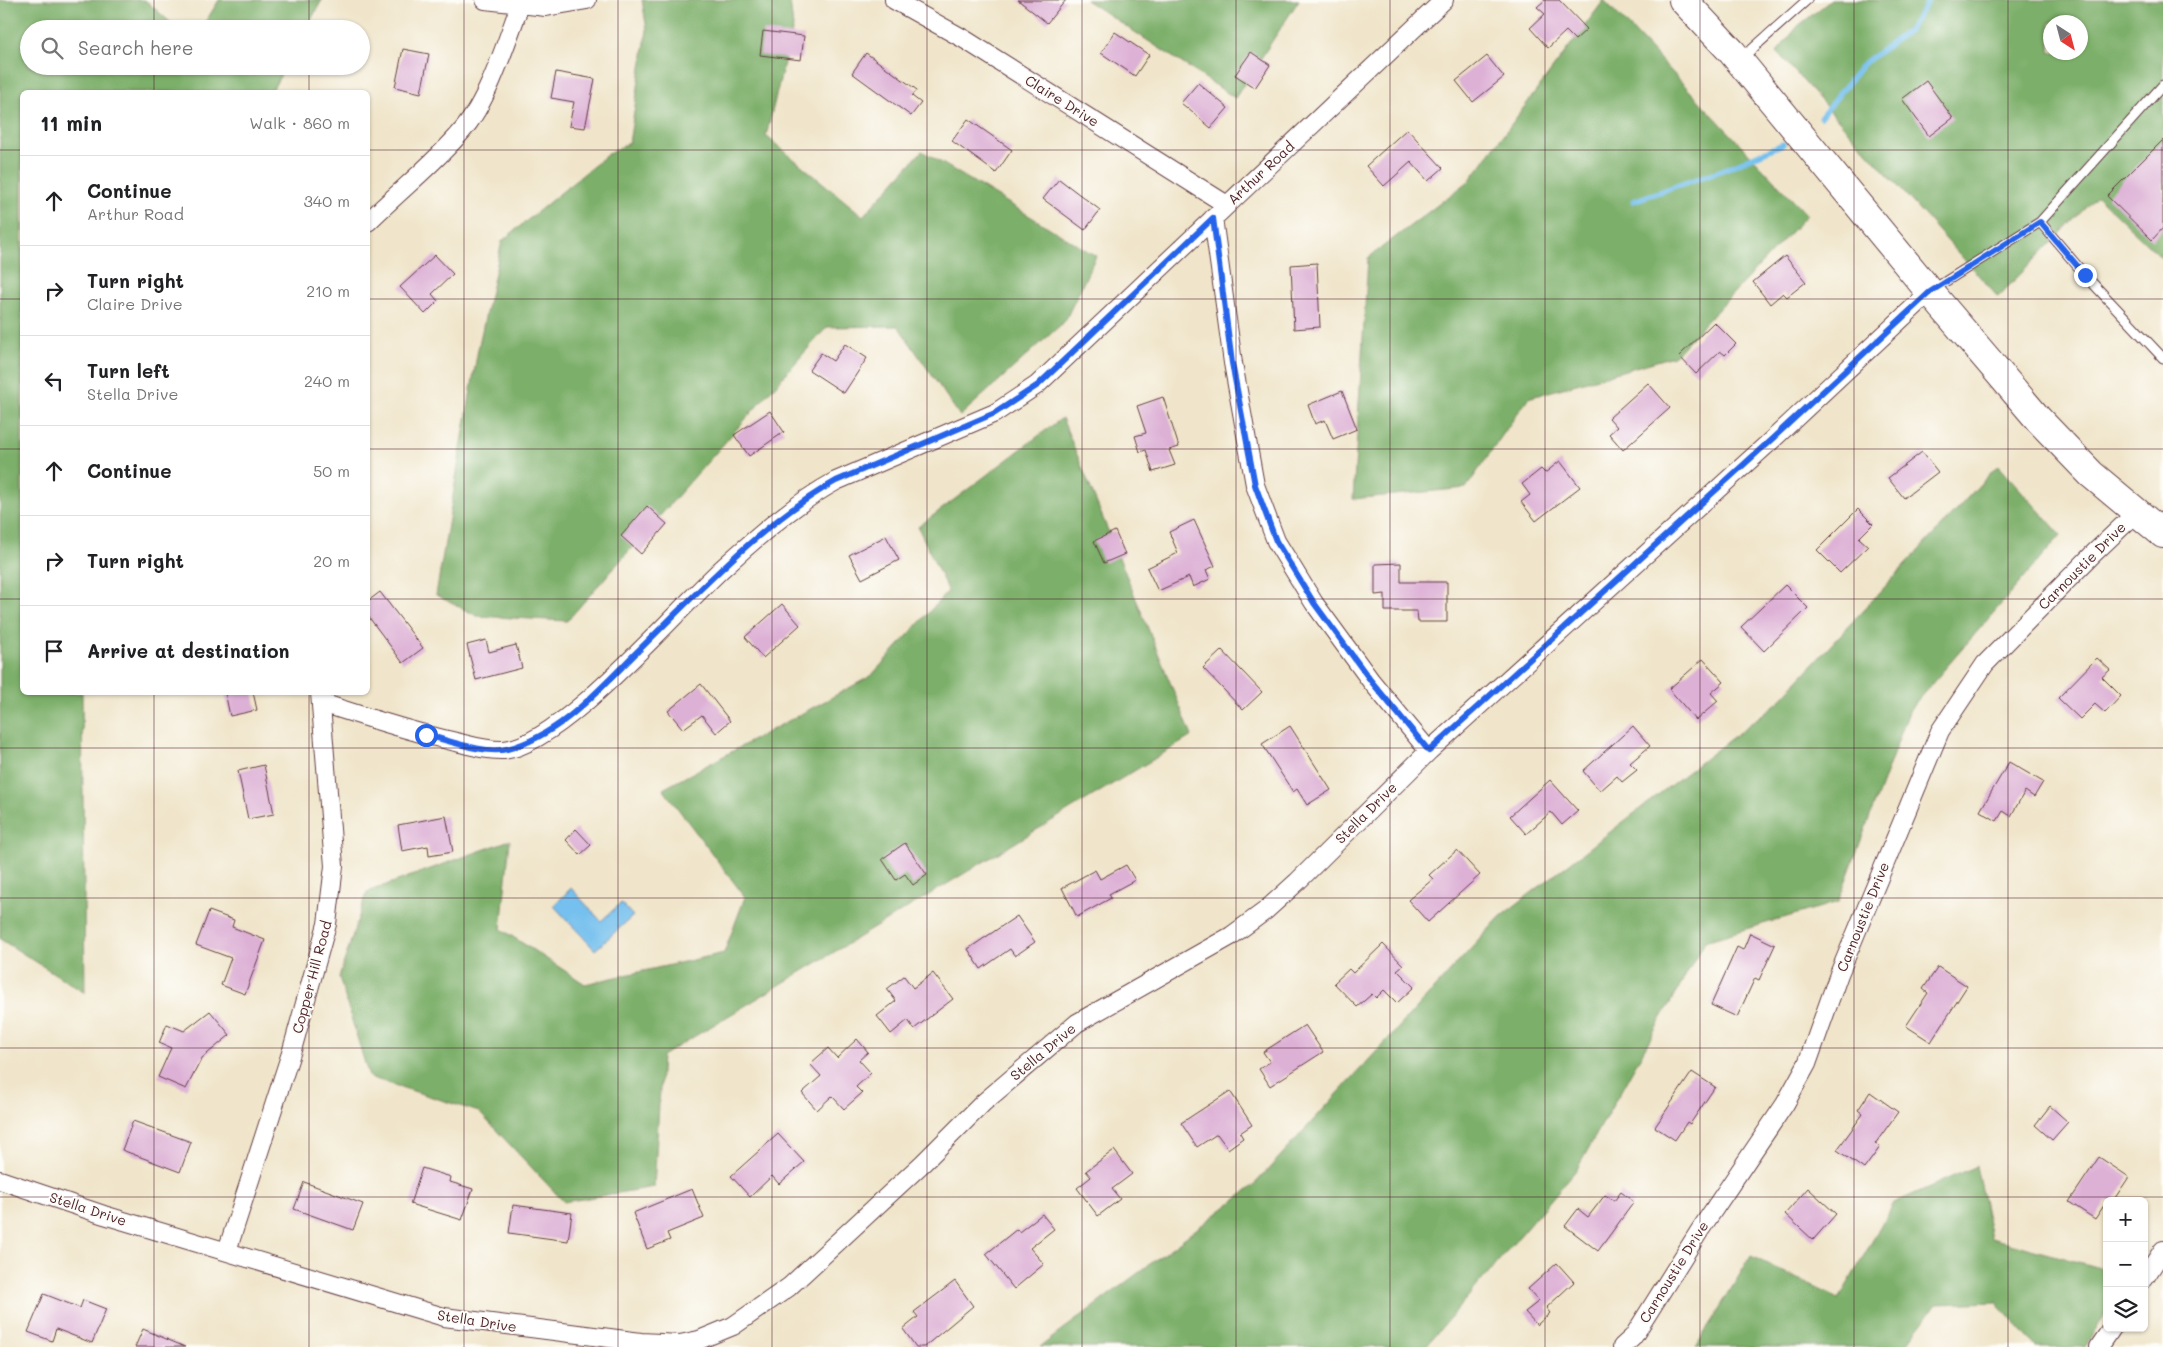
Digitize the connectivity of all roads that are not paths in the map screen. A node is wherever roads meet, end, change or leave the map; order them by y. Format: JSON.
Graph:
{"nodes":[{"id":1,"x":485,"y":0,"type":"edge"},
{"id":2,"x":587,"y":0,"type":"edge"},
{"id":3,"x":894,"y":0,"type":"edge"},
{"id":4,"x":1444,"y":0,"type":"edge"},
{"id":5,"x":1683,"y":0,"type":"edge"},
{"id":6,"x":1790,"y":0,"type":"edge"},
{"id":7,"x":1807,"y":0,"type":"edge"},
{"id":8,"x":520,"y":6,"type":"junction"},
{"id":9,"x":1798,"y":8,"type":"junction"},
{"id":10,"x":1739,"y":61,"type":"junction"},
{"id":11,"x":2163,"y":85,"type":"edge"},
{"id":12,"x":1227,"y":205,"type":"junction"},
{"id":13,"x":1213,"y":218,"type":"junction"},
{"id":14,"x":370,"y":220,"type":"edge"},
{"id":15,"x":2040,"y":222,"type":"junction"},
{"id":16,"x":1930,"y":292,"type":"junction"},
{"id":17,"x":2163,"y":358,"type":"edge"},
{"id":18,"x":2136,"y":513,"type":"junction"},
{"id":19,"x":2163,"y":534,"type":"edge"},
{"id":20,"x":321,"y":698,"type":"edge"},
{"id":21,"x":1429,"y":751,"type":"junction"},
{"id":22,"x":0,"y":1180,"type":"edge"},
{"id":23,"x":2163,"y":1250,"type":"edge"},
{"id":24,"x":227,"y":1251,"type":"junction"},
{"id":25,"x":2148,"y":1272,"type":"edge"},
{"id":26,"x":2109,"y":1332,"type":"edge"},
{"id":27,"x":686,"y":1345,"type":"edge"},
{"id":28,"x":1622,"y":1347,"type":"edge"},
{"id":29,"x":2100,"y":1347,"type":"edge"}],
"edges":[{"from":1,"to":8,"type":"street"},
{"from":2,"to":8,"type":"street"},
{"from":3,"to":12,"type":"street","name":"Claire Drive"},
{"from":4,"to":12,"type":"street","name":"Arthur Road"},
{"from":5,"to":10,"type":"highway"},
{"from":6,"to":9,"type":"lane"},
{"from":7,"to":9,"type":"lane"},
{"from":8,"to":14,"type":"street"},
{"from":9,"to":10,"type":"lane"},
{"from":10,"to":16,"type":"highway"},
{"from":11,"to":15,"type":"lane"},
{"from":12,"to":13,"type":"street","name":"Arthur Road"},
{"from":13,"to":20,"type":"street","name":"Arthur Road"},
{"from":13,"to":21,"type":"street"},
{"from":15,"to":16,"type":"lane"},
{"from":15,"to":17,"type":"lane"},
{"from":16,"to":18,"type":"highway"},
{"from":16,"to":21,"type":"street","name":"Stella Drive"},
{"from":18,"to":19,"type":"highway"},
{"from":18,"to":28,"type":"street","name":"Carnoustie Drive"},
{"from":20,"to":24,"type":"street","name":"Copper Hill Road"},
{"from":21,"to":27,"type":"street","name":"Stella Drive"},
{"from":22,"to":24,"type":"street","name":"Stella Drive"},
{"from":23,"to":25,"type":"street"},
{"from":24,"to":27,"type":"street","name":"Stella Drive"},
{"from":26,"to":29,"type":"street"}]}
